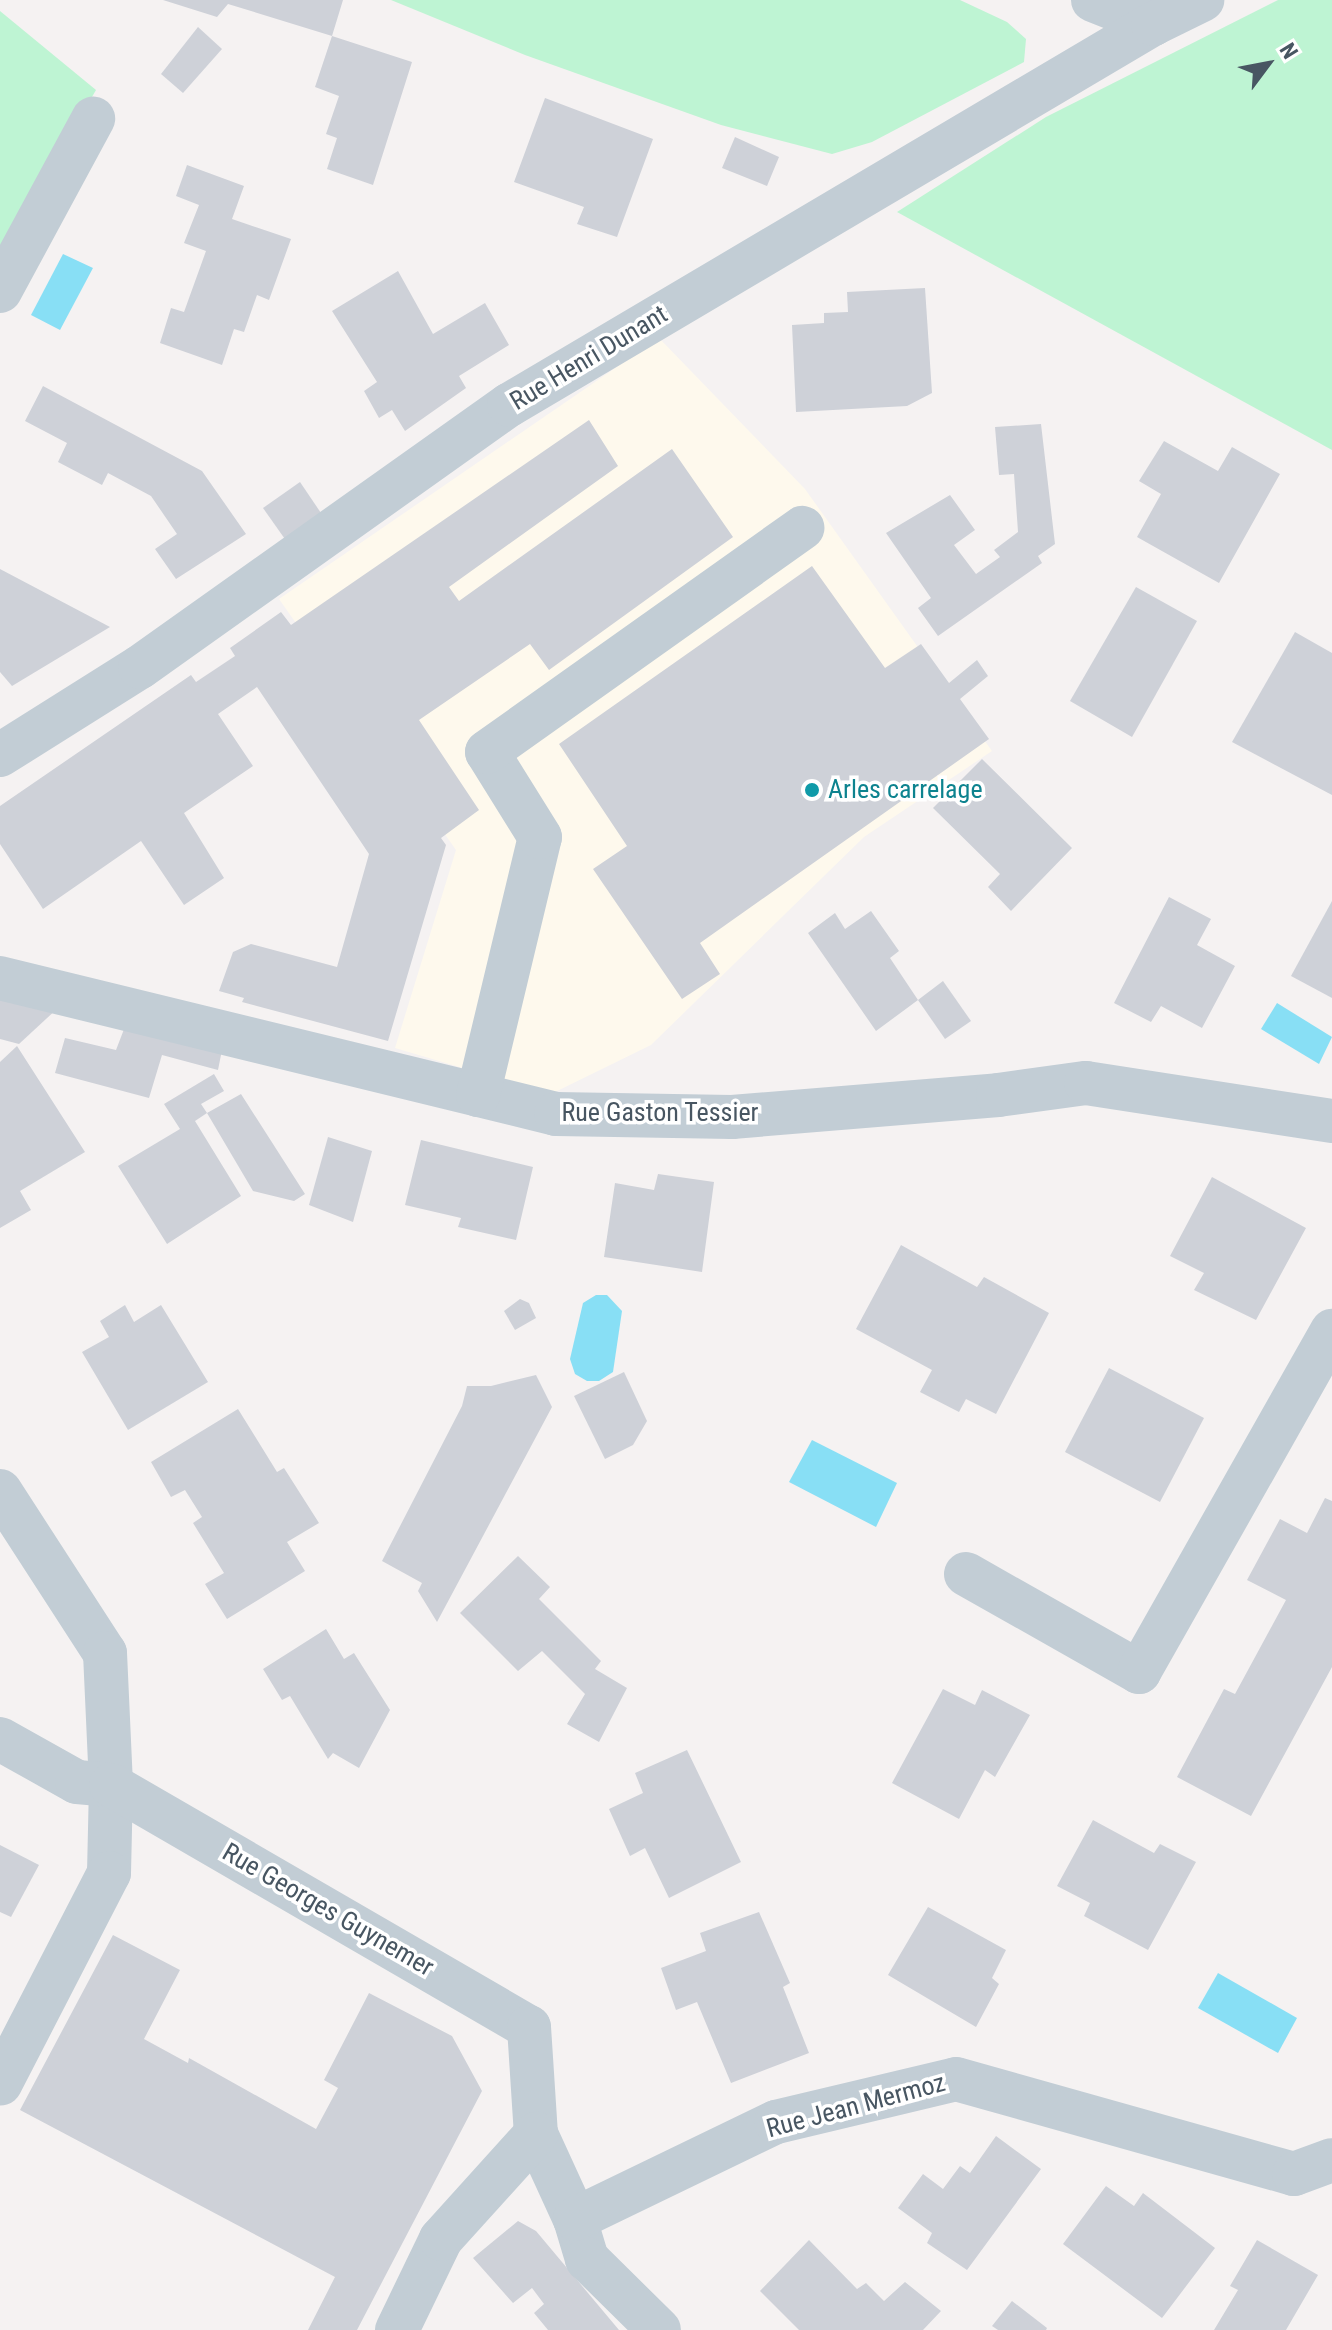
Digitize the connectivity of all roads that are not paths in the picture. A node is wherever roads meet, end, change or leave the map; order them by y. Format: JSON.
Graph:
{"nodes":[{"id":1,"x":1093,"y":0,"type":"edge"},
{"id":2,"x":1202,"y":0,"type":"edge"},
{"id":3,"x":1153,"y":24,"type":"junction"},
{"id":4,"x":93,"y":119,"type":"dead end"},
{"id":5,"x":0,"y":291,"type":"edge"},
{"id":6,"x":802,"y":528,"type":"dead end"},
{"id":7,"x":0,"y":755,"type":"edge"},
{"id":8,"x":0,"y":978,"type":"edge"},
{"id":9,"x":478,"y":1095,"type":"junction"},
{"id":10,"x":1332,"y":1121,"type":"edge"},
{"id":11,"x":1332,"y":1331,"type":"edge"},
{"id":12,"x":0,"y":1491,"type":"edge"},
{"id":13,"x":966,"y":1574,"type":"dead end"},
{"id":14,"x":0,"y":1739,"type":"edge"},
{"id":15,"x":111,"y":1785,"type":"junction"},
{"id":16,"x":0,"y":2084,"type":"edge"},
{"id":17,"x":536,"y":2134,"type":"junction"},
{"id":18,"x":1332,"y":2160,"type":"edge"},
{"id":19,"x":575,"y":2219,"type":"junction"},
{"id":20,"x":397,"y":2330,"type":"edge"},
{"id":21,"x":659,"y":2330,"type":"edge"}],
"edges":[{"from":1,"to":3,"type":"street"},
{"from":2,"to":3,"type":"street","name":"Rue Henri Dunant"},
{"from":3,"to":7,"type":"street","name":"Rue Henri Dunant"},
{"from":4,"to":5,"type":"street"},
{"from":6,"to":9,"type":"street"},
{"from":8,"to":9,"type":"street","name":"Rue Gaston Tessier"},
{"from":9,"to":10,"type":"street","name":"Rue Gaston Tessier"},
{"from":11,"to":13,"type":"street"},
{"from":12,"to":15,"type":"street"},
{"from":14,"to":15,"type":"street"},
{"from":15,"to":16,"type":"street"},
{"from":15,"to":17,"type":"street","name":"Rue Georges Guynemer"},
{"from":17,"to":19,"type":"street","name":"Rue Georges Guynemer"},
{"from":17,"to":20,"type":"street"},
{"from":18,"to":19,"type":"street","name":"Rue Jean Mermoz"},
{"from":19,"to":21,"type":"street","name":"Rue Georges Guynemer"}]}
